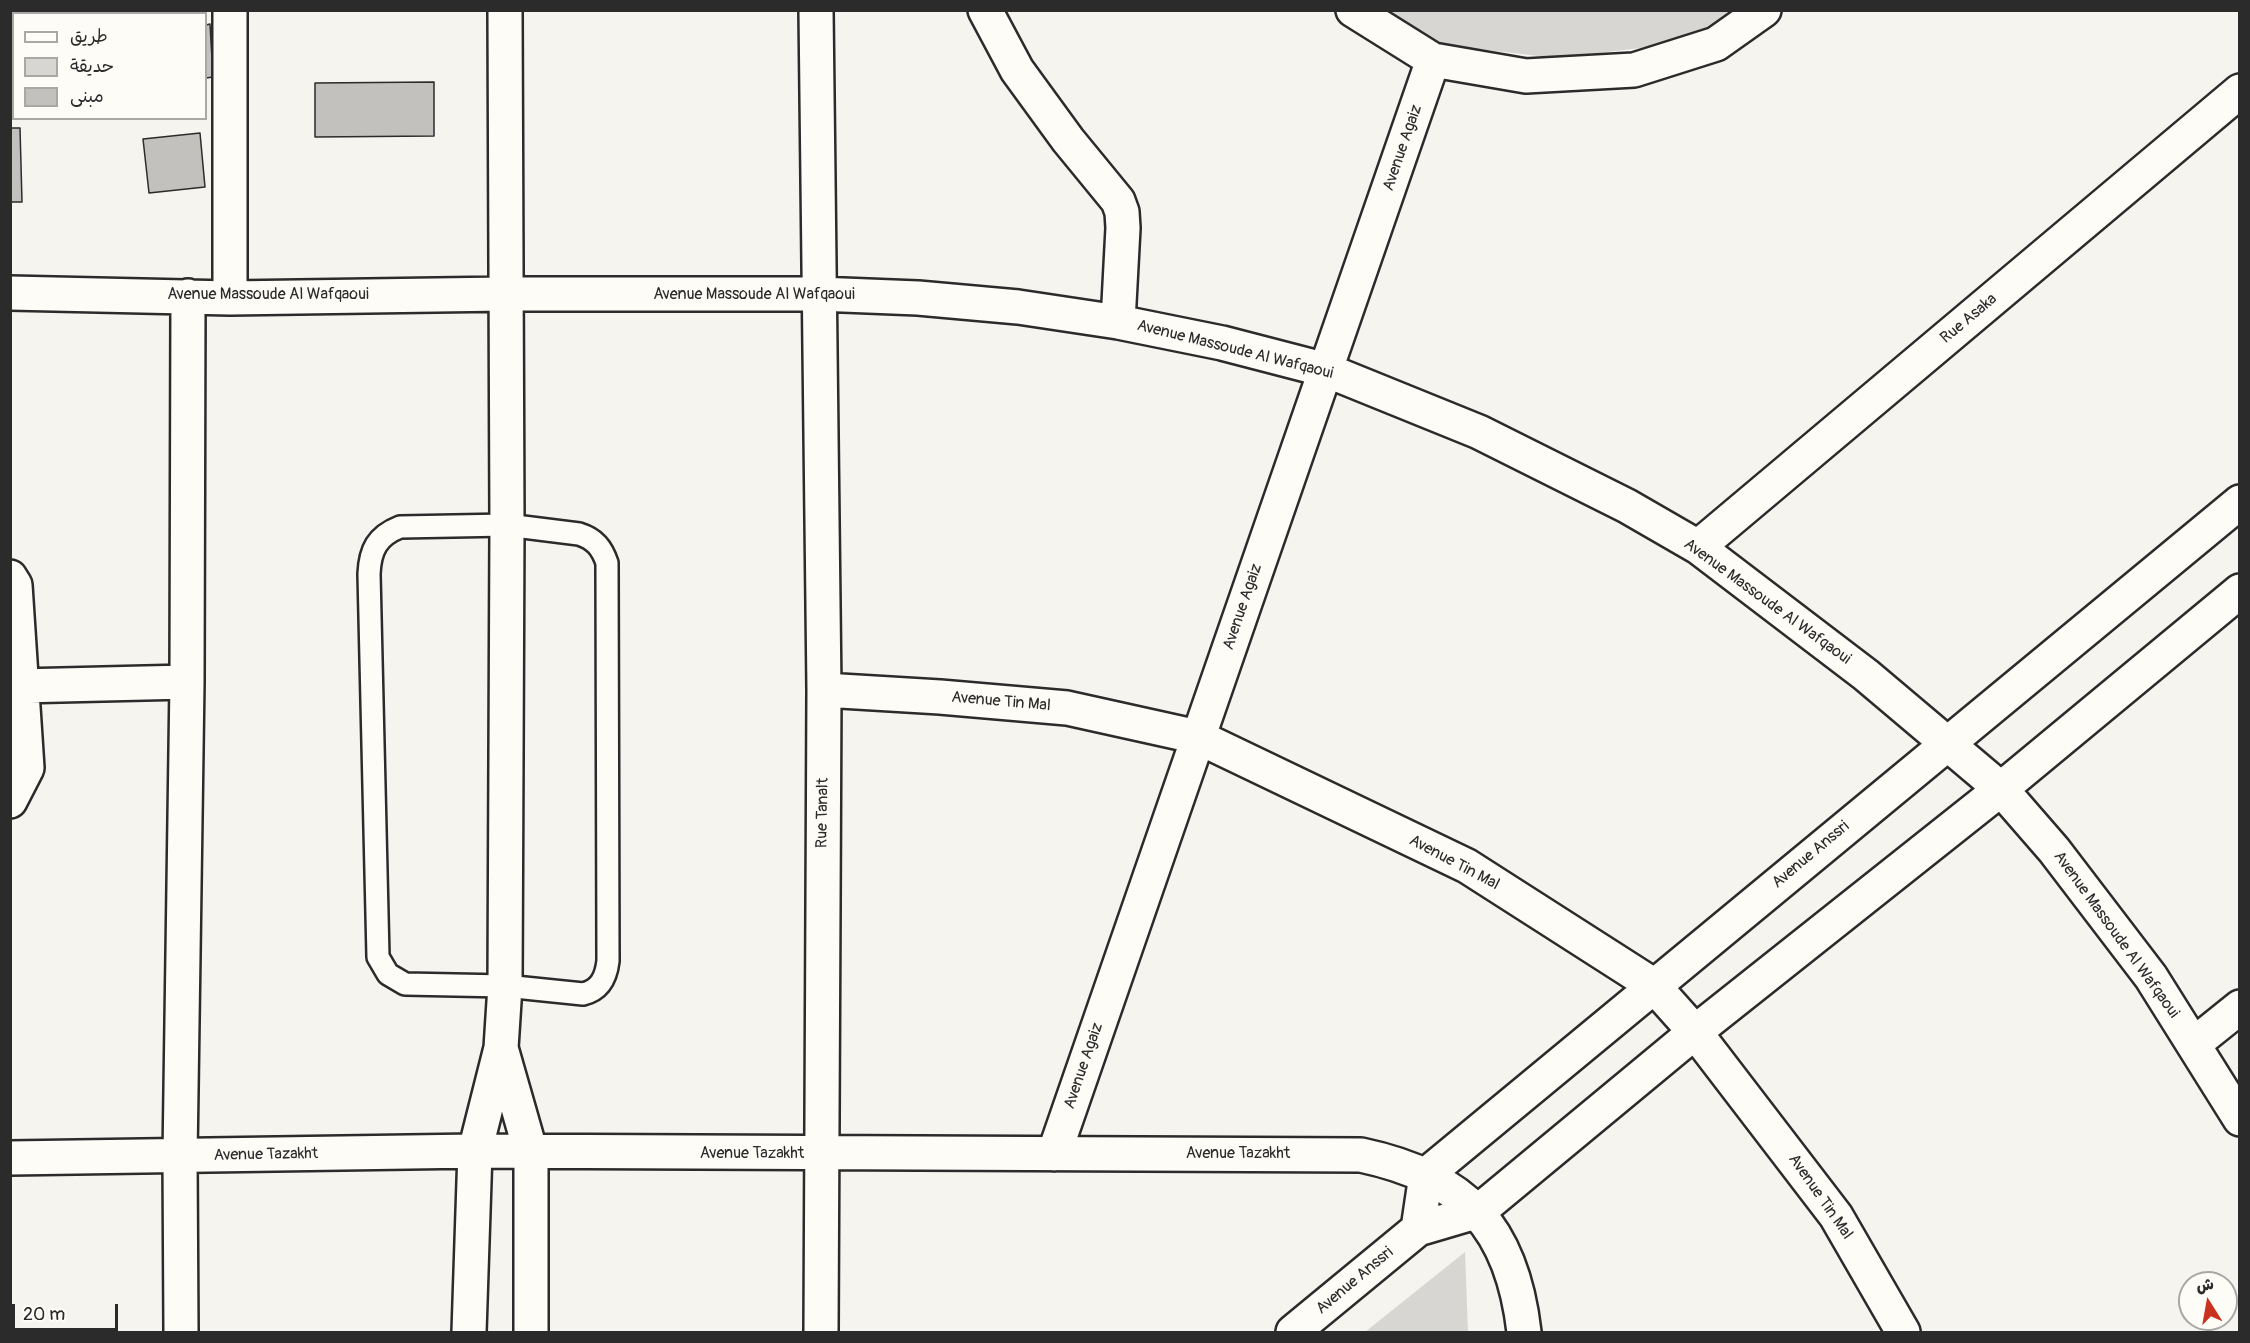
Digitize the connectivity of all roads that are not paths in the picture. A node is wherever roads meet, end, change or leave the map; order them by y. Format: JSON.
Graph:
{"nodes":[{"id":1,"x":230,"y":10,"type":"edge"},
{"id":2,"x":505,"y":10,"type":"edge"},
{"id":3,"x":816,"y":10,"type":"edge"},
{"id":4,"x":985,"y":10,"type":"edge"},
{"id":5,"x":1353,"y":10,"type":"edge"},
{"id":6,"x":1764,"y":10,"type":"edge"},
{"id":7,"x":1433,"y":60,"type":"junction"},
{"id":8,"x":2240,"y":91,"type":"edge"},
{"id":9,"x":10,"y":293,"type":"edge"},
{"id":10,"x":505,"y":294,"type":"junction"},
{"id":11,"x":818,"y":294,"type":"junction"},
{"id":12,"x":188,"y":296,"type":"junction"},
{"id":13,"x":230,"y":298,"type":"junction"},
{"id":14,"x":1118,"y":322,"type":"junction"},
{"id":15,"x":1326,"y":370,"type":"junction"},
{"id":16,"x":2240,"y":502,"type":"edge"},
{"id":17,"x":507,"y":525,"type":"junction"},
{"id":18,"x":1698,"y":548,"type":"junction"},
{"id":19,"x":10,"y":577,"type":"edge"},
{"id":20,"x":2240,"y":591,"type":"edge"},
{"id":21,"x":187,"y":682,"type":"junction"},
{"id":22,"x":20,"y":686,"type":"junction"},
{"id":23,"x":824,"y":690,"type":"junction"},
{"id":24,"x":1198,"y":737,"type":"junction"},
{"id":25,"x":1947,"y":742,"type":"junction"},
{"id":26,"x":2001,"y":789,"type":"junction"},
{"id":27,"x":10,"y":801,"type":"edge"},
{"id":28,"x":505,"y":986,"type":"junction"},
{"id":29,"x":1653,"y":986,"type":"junction"},
{"id":30,"x":2240,"y":1007,"type":"edge"},
{"id":31,"x":1695,"y":1032,"type":"junction"},
{"id":32,"x":2194,"y":1044,"type":"junction"},
{"id":33,"x":501,"y":1048,"type":"junction"},
{"id":34,"x":2240,"y":1119,"type":"edge"},
{"id":35,"x":475,"y":1151,"type":"junction"},
{"id":36,"x":531,"y":1154,"type":"junction"},
{"id":37,"x":822,"y":1154,"type":"junction"},
{"id":38,"x":1054,"y":1154,"type":"junction"},
{"id":39,"x":180,"y":1157,"type":"junction"},
{"id":40,"x":10,"y":1158,"type":"edge"},
{"id":41,"x":1426,"y":1174,"type":"junction"},
{"id":42,"x":1479,"y":1211,"type":"junction"},
{"id":43,"x":1418,"y":1229,"type":"junction"},
{"id":44,"x":181,"y":1332,"type":"edge"},
{"id":45,"x":469,"y":1332,"type":"edge"},
{"id":46,"x":531,"y":1332,"type":"edge"},
{"id":47,"x":821,"y":1332,"type":"edge"},
{"id":48,"x":1293,"y":1332,"type":"edge"},
{"id":49,"x":1524,"y":1332,"type":"edge"},
{"id":50,"x":1903,"y":1332,"type":"edge"}],
"edges":[{"from":1,"to":13,"type":"street"},
{"from":2,"to":10,"type":"street"},
{"from":3,"to":11,"type":"street","name":"Rue Tanalt"},
{"from":4,"to":14,"type":"street"},
{"from":5,"to":7,"type":"street"},
{"from":6,"to":7,"type":"street"},
{"from":7,"to":15,"type":"street","name":"Avenue Agaiz"},
{"from":8,"to":18,"type":"street","name":"Rue Asaka"},
{"from":9,"to":12,"type":"street","name":"Avenue Massoude Al Wafqaoui"},
{"from":10,"to":11,"type":"street","name":"Avenue Massoude Al Wafqaoui"},
{"from":10,"to":13,"type":"street","name":"Avenue Massoude Al Wafqaoui"},
{"from":10,"to":17,"type":"street"},
{"from":11,"to":14,"type":"street","name":"Avenue Massoude Al Wafqaoui"},
{"from":11,"to":23,"type":"street","name":"Rue Tanalt"},
{"from":12,"to":13,"type":"street","name":"Avenue Massoude Al Wafqaoui"},
{"from":12,"to":21,"type":"street"},
{"from":14,"to":15,"type":"street","name":"Avenue Massoude Al Wafqaoui"},
{"from":15,"to":18,"type":"street","name":"Avenue Massoude Al Wafqaoui"},
{"from":15,"to":24,"type":"street","name":"Avenue Agaiz"},
{"from":16,"to":25,"type":"street","name":"Avenue Anssri"},
{"from":17,"to":28,"type":"street"},
{"from":17,"to":28,"type":"lane"},
{"from":17,"to":28,"type":"lane"},
{"from":18,"to":25,"type":"street","name":"Avenue Massoude Al Wafqaoui"},
{"from":19,"to":22,"type":"street"},
{"from":20,"to":26,"type":"street","name":"Avenue Anssri"},
{"from":21,"to":22,"type":"street"},
{"from":21,"to":39,"type":"street"},
{"from":22,"to":27,"type":"street"},
{"from":23,"to":24,"type":"street","name":"Avenue Tin Mal"},
{"from":23,"to":37,"type":"street","name":"Rue Tanalt"},
{"from":24,"to":29,"type":"street","name":"Avenue Tin Mal"},
{"from":24,"to":38,"type":"street","name":"Avenue Agaiz"},
{"from":25,"to":26,"type":"street","name":"Avenue Massoude Al Wafqaoui"},
{"from":25,"to":29,"type":"street","name":"Avenue Anssri"},
{"from":26,"to":31,"type":"street","name":"Avenue Anssri"},
{"from":26,"to":32,"type":"street","name":"Avenue Massoude Al Wafqaoui"},
{"from":28,"to":33,"type":"street"},
{"from":29,"to":31,"type":"street","name":"Avenue Tin Mal"},
{"from":29,"to":41,"type":"street","name":"Avenue Anssri"},
{"from":30,"to":32,"type":"street"},
{"from":31,"to":42,"type":"street","name":"Avenue Anssri"},
{"from":31,"to":50,"type":"street","name":"Avenue Tin Mal"},
{"from":32,"to":34,"type":"street","name":"Avenue Massoude Al Wafqaoui"},
{"from":33,"to":35,"type":"street"},
{"from":33,"to":36,"type":"street"},
{"from":35,"to":36,"type":"street","name":"Avenue Tazakht"},
{"from":35,"to":39,"type":"street","name":"Avenue Tazakht"},
{"from":35,"to":45,"type":"street"},
{"from":36,"to":37,"type":"street","name":"Avenue Tazakht"},
{"from":36,"to":46,"type":"street"},
{"from":37,"to":38,"type":"street","name":"Avenue Tazakht"},
{"from":37,"to":47,"type":"street","name":"Rue Tanalt"},
{"from":38,"to":41,"type":"street","name":"Avenue Tazakht"},
{"from":39,"to":40,"type":"street","name":"Avenue Tazakht"},
{"from":39,"to":44,"type":"street"},
{"from":41,"to":42,"type":"street","name":"Avenue Tazakht"},
{"from":41,"to":43,"type":"street"},
{"from":42,"to":43,"type":"street","name":"Avenue Anssri"},
{"from":42,"to":49,"type":"street","name":"Avenue Tazakht"},
{"from":43,"to":48,"type":"street","name":"Avenue Anssri"}]}
